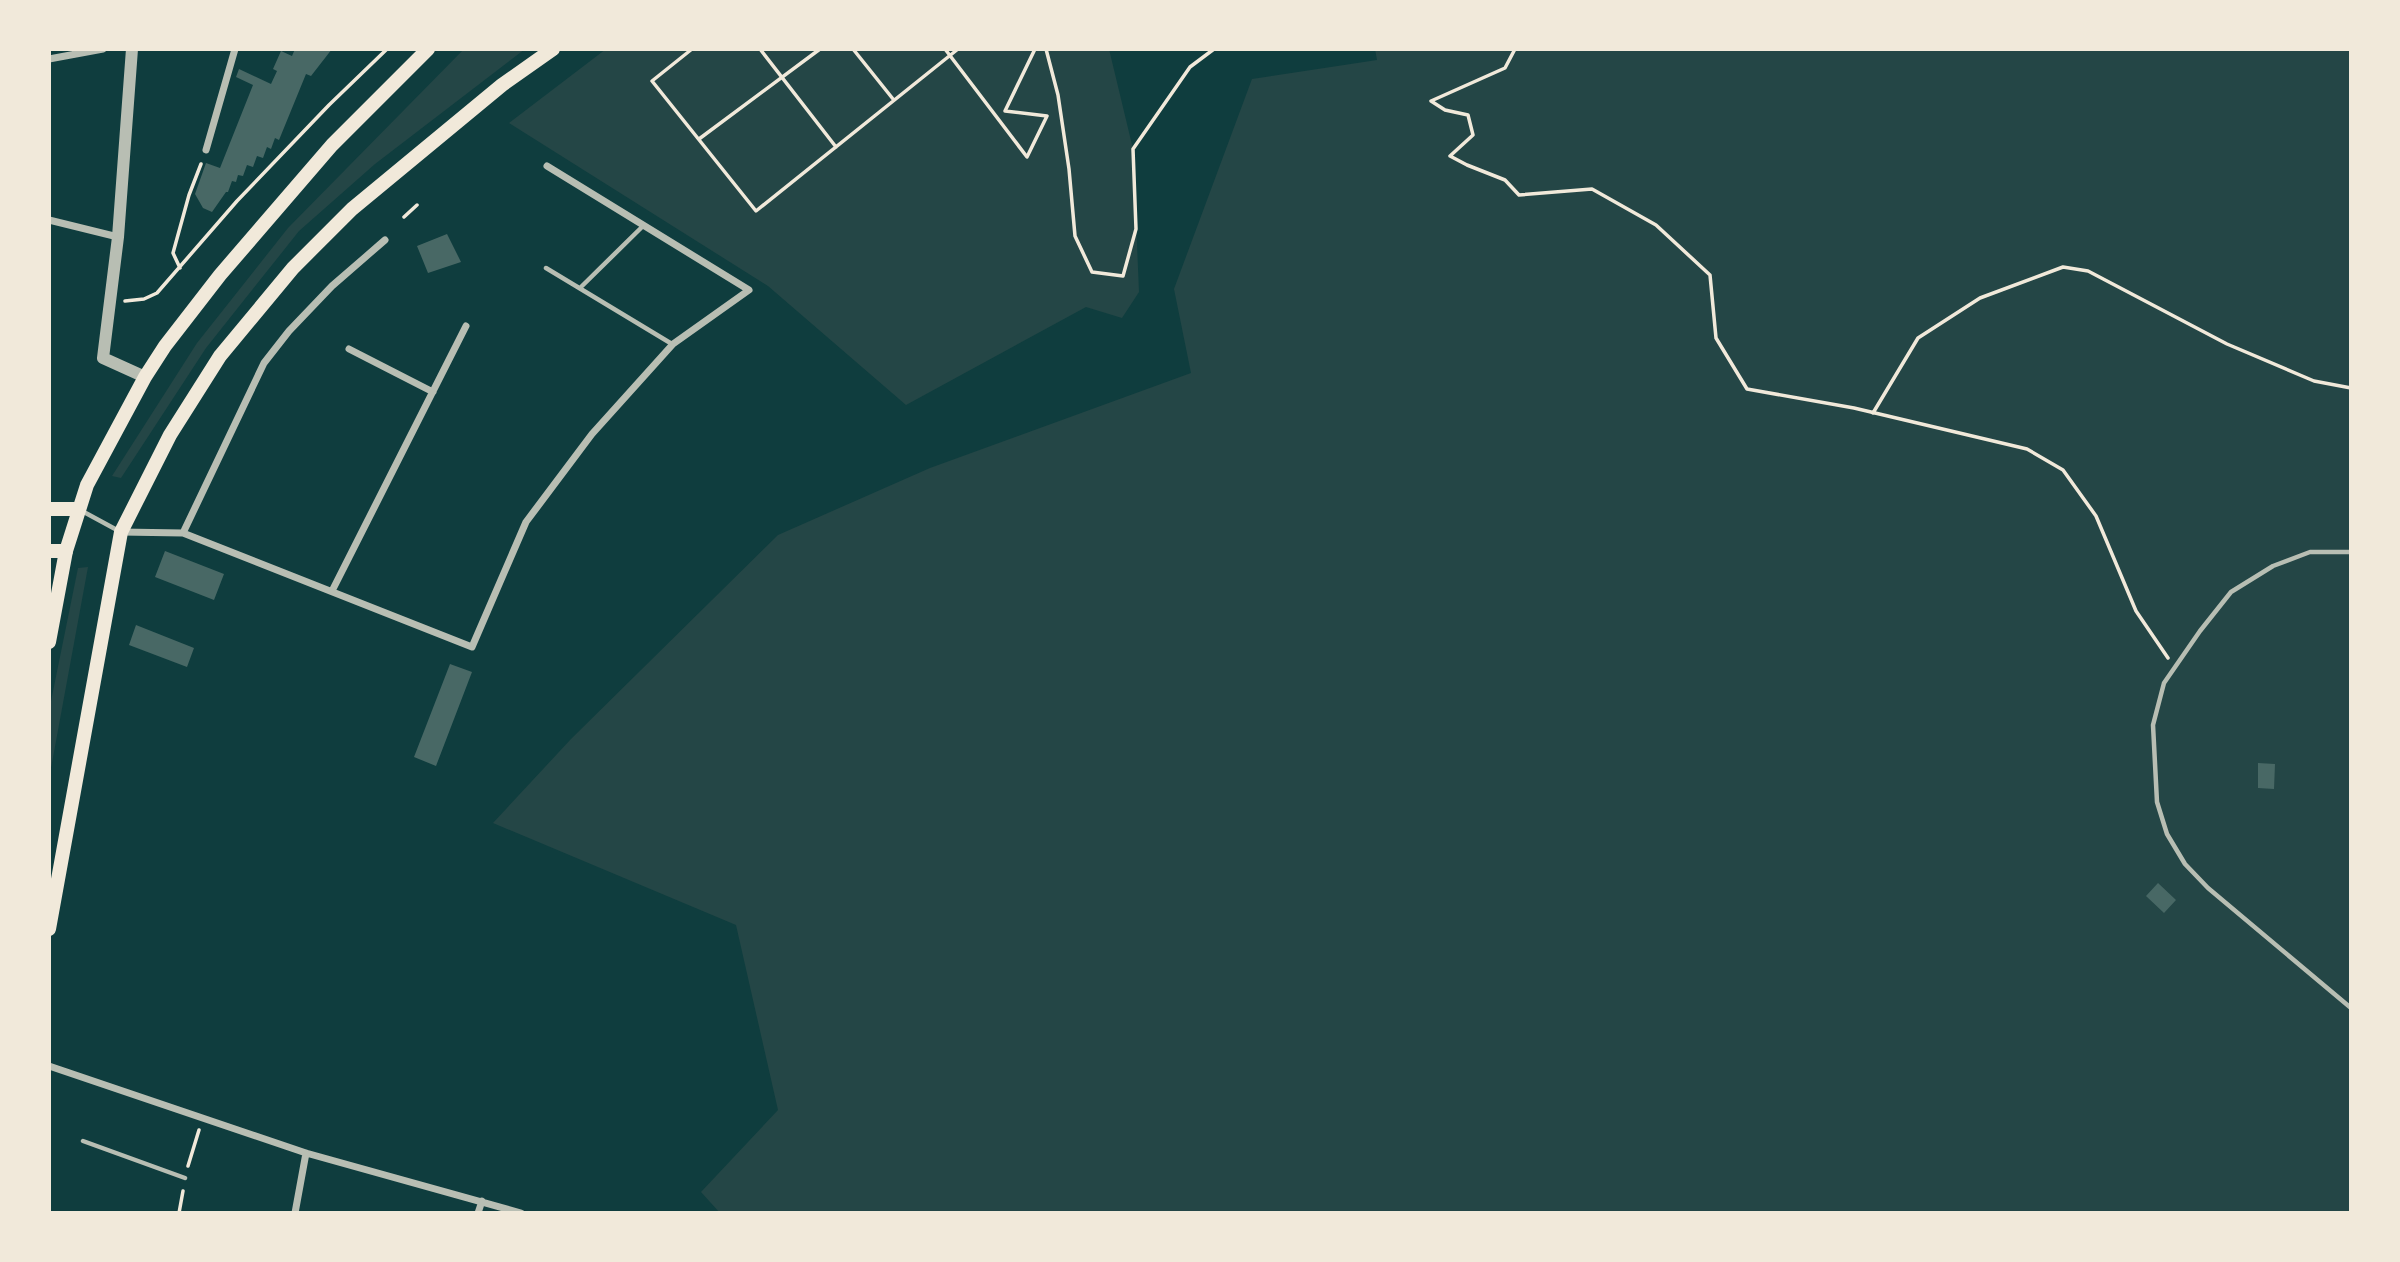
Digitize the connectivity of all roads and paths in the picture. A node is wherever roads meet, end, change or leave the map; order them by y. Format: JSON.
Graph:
{"nodes":[{"id":1,"x":103,"y":49,"type":"edge"},
{"id":2,"x":132,"y":49,"type":"edge"},
{"id":3,"x":235,"y":49,"type":"edge"},
{"id":4,"x":387,"y":49,"type":"edge"},
{"id":5,"x":428,"y":49,"type":"edge"},
{"id":6,"x":553,"y":49,"type":"edge"},
{"id":7,"x":692,"y":49,"type":"edge"},
{"id":8,"x":760,"y":49,"type":"edge"},
{"id":9,"x":820,"y":49,"type":"edge"},
{"id":10,"x":853,"y":49,"type":"edge"},
{"id":11,"x":945,"y":49,"type":"edge"},
{"id":12,"x":958,"y":49,"type":"edge"},
{"id":13,"x":1035,"y":49,"type":"edge"},
{"id":14,"x":1046,"y":49,"type":"edge"},
{"id":15,"x":1214,"y":49,"type":"edge"},
{"id":16,"x":1515,"y":49,"type":"edge"},
{"id":17,"x":950,"y":55,"type":"junction"},
{"id":18,"x":49,"y":59,"type":"edge"},
{"id":19,"x":783,"y":78,"type":"junction"},
{"id":20,"x":894,"y":100,"type":"junction"},
{"id":21,"x":699,"y":139,"type":"junction"},
{"id":22,"x":836,"y":147,"type":"junction"},
{"id":23,"x":206,"y":150,"type":"joint"},
{"id":24,"x":547,"y":166,"type":"dead end"},
{"id":25,"x":418,"y":205,"type":"dead end"},
{"id":26,"x":404,"y":216,"type":"dead end"},
{"id":27,"x":49,"y":220,"type":"edge"},
{"id":28,"x":643,"y":225,"type":"junction"},
{"id":29,"x":118,"y":237,"type":"junction"},
{"id":30,"x":385,"y":240,"type":"dead end"},
{"id":31,"x":180,"y":268,"type":"junction"},
{"id":32,"x":546,"y":268,"type":"dead end"},
{"id":33,"x":580,"y":288,"type":"junction"},
{"id":34,"x":109,"y":303,"type":"junction"},
{"id":35,"x":466,"y":326,"type":"dead end"},
{"id":36,"x":673,"y":344,"type":"junction"},
{"id":37,"x":349,"y":349,"type":"dead end"},
{"id":38,"x":145,"y":377,"type":"junction"},
{"id":39,"x":2351,"y":388,"type":"edge"},
{"id":40,"x":433,"y":392,"type":"junction"},
{"id":41,"x":1873,"y":413,"type":"junction"},
{"id":42,"x":49,"y":509,"type":"edge"},
{"id":43,"x":78,"y":509,"type":"junction"},
{"id":44,"x":121,"y":532,"type":"junction"},
{"id":45,"x":183,"y":533,"type":"junction"},
{"id":46,"x":49,"y":551,"type":"edge"},
{"id":47,"x":66,"y":551,"type":"junction"},
{"id":48,"x":2351,"y":552,"type":"edge"},
{"id":49,"x":332,"y":592,"type":"junction"},
{"id":50,"x":49,"y":642,"type":"edge"},
{"id":51,"x":2175,"y":668,"type":"junction"},
{"id":52,"x":49,"y":929,"type":"edge"},
{"id":53,"x":2351,"y":1008,"type":"edge"},
{"id":54,"x":49,"y":1066,"type":"edge"},
{"id":55,"x":83,"y":1141,"type":"dead end"},
{"id":56,"x":306,"y":1153,"type":"junction"},
{"id":57,"x":185,"y":1178,"type":"dead end"},
{"id":58,"x":482,"y":1202,"type":"junction"},
{"id":59,"x":295,"y":1213,"type":"edge"},
{"id":60,"x":478,"y":1213,"type":"edge"},
{"id":61,"x":521,"y":1213,"type":"edge"}],
"edges":[{"from":1,"to":18,"type":"street"},
{"from":2,"to":29,"type":"street"},
{"from":3,"to":23,"type":"street"},
{"from":4,"to":31,"type":"path"},
{"from":5,"to":38,"type":"main road"},
{"from":6,"to":44,"type":"main road"},
{"from":7,"to":21,"type":"path"},
{"from":8,"to":19,"type":"path"},
{"from":9,"to":19,"type":"path"},
{"from":10,"to":20,"type":"path"},
{"from":11,"to":17,"type":"path"},
{"from":12,"to":17,"type":"path"},
{"from":13,"to":17,"type":"path"},
{"from":14,"to":15,"type":"path"},
{"from":16,"to":41,"type":"path"},
{"from":17,"to":20,"type":"path"},
{"from":19,"to":21,"type":"path"},
{"from":19,"to":22,"type":"path"},
{"from":20,"to":22,"type":"path"},
{"from":21,"to":22,"type":"path"},
{"from":23,"to":31,"type":"path"},
{"from":24,"to":28,"type":"street"},
{"from":25,"to":26,"type":"path"},
{"from":27,"to":29,"type":"street"},
{"from":28,"to":33,"type":"lane"},
{"from":28,"to":36,"type":"street"},
{"from":29,"to":34,"type":"street"},
{"from":30,"to":45,"type":"street"},
{"from":31,"to":34,"type":"path"},
{"from":32,"to":33,"type":"lane"},
{"from":33,"to":36,"type":"lane"},
{"from":34,"to":38,"type":"street"},
{"from":35,"to":40,"type":"street"},
{"from":36,"to":49,"type":"street"},
{"from":37,"to":40,"type":"street"},
{"from":38,"to":43,"type":"main road"},
{"from":39,"to":41,"type":"path"},
{"from":40,"to":49,"type":"street"},
{"from":41,"to":51,"type":"path"},
{"from":42,"to":43,"type":"main road"},
{"from":43,"to":44,"type":"lane"},
{"from":43,"to":47,"type":"main road"},
{"from":44,"to":45,"type":"street"},
{"from":44,"to":52,"type":"main road"},
{"from":45,"to":49,"type":"street"},
{"from":46,"to":47,"type":"main road"},
{"from":47,"to":50,"type":"main road"},
{"from":48,"to":51,"type":"lane"},
{"from":51,"to":53,"type":"lane"},
{"from":54,"to":56,"type":"street"},
{"from":55,"to":57,"type":"lane"},
{"from":56,"to":58,"type":"street"},
{"from":56,"to":59,"type":"street"},
{"from":58,"to":60,"type":"street"},
{"from":58,"to":61,"type":"street"}]}
